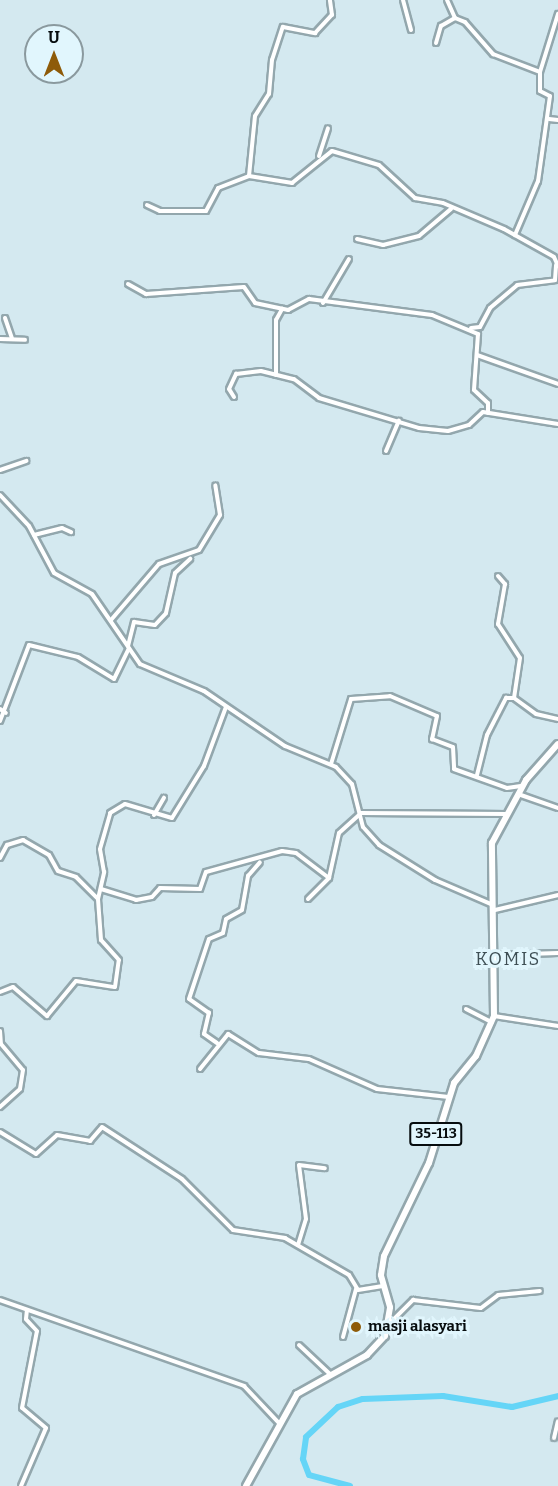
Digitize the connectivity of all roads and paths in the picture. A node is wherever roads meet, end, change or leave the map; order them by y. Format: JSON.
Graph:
{"nodes":[{"id":1,"x":330,"y":0,"type":"edge"},
{"id":2,"x":403,"y":0,"type":"edge"},
{"id":3,"x":447,"y":0,"type":"edge"},
{"id":4,"x":558,"y":14,"type":"edge"},
{"id":5,"x":455,"y":18,"type":"junction"},
{"id":6,"x":411,"y":30,"type":"dead end"},
{"id":7,"x":436,"y":43,"type":"dead end"},
{"id":8,"x":540,"y":72,"type":"junction"},
{"id":9,"x":549,"y":119,"type":"junction"},
{"id":10,"x":558,"y":120,"type":"edge"},
{"id":11,"x":328,"y":128,"type":"dead end"},
{"id":12,"x":318,"y":160,"type":"junction"},
{"id":13,"x":249,"y":176,"type":"junction"},
{"id":14,"x":147,"y":205,"type":"dead end"},
{"id":15,"x":451,"y":209,"type":"junction"},
{"id":16,"x":515,"y":235,"type":"junction"},
{"id":17,"x":357,"y":239,"type":"dead end"},
{"id":18,"x":349,"y":259,"type":"dead end"},
{"id":19,"x":557,"y":266,"type":"edge"},
{"id":20,"x":128,"y":284,"type":"dead end"},
{"id":21,"x":323,"y":303,"type":"junction"},
{"id":22,"x":282,"y":309,"type":"junction"},
{"id":23,"x":5,"y":318,"type":"dead end"},
{"id":24,"x":464,"y":329,"type":"junction"},
{"id":25,"x":12,"y":338,"type":"junction"},
{"id":26,"x":0,"y":339,"type":"edge"},
{"id":27,"x":25,"y":340,"type":"dead end"},
{"id":28,"x":477,"y":355,"type":"junction"},
{"id":29,"x":276,"y":375,"type":"junction"},
{"id":30,"x":558,"y":384,"type":"edge"},
{"id":31,"x":234,"y":397,"type":"dead end"},
{"id":32,"x":488,"y":413,"type":"junction"},
{"id":33,"x":399,"y":422,"type":"junction"},
{"id":34,"x":558,"y":424,"type":"edge"},
{"id":35,"x":386,"y":451,"type":"dead end"},
{"id":36,"x":26,"y":461,"type":"dead end"},
{"id":37,"x":0,"y":470,"type":"edge"},
{"id":38,"x":215,"y":485,"type":"dead end"},
{"id":39,"x":0,"y":495,"type":"edge"},
{"id":40,"x":71,"y":532,"type":"dead end"},
{"id":41,"x":34,"y":535,"type":"junction"},
{"id":42,"x":193,"y":556,"type":"junction"},
{"id":43,"x":498,"y":576,"type":"dead end"},
{"id":44,"x":111,"y":620,"type":"junction"},
{"id":45,"x":129,"y":647,"type":"junction"},
{"id":46,"x":514,"y":698,"type":"junction"},
{"id":47,"x":226,"y":706,"type":"junction"},
{"id":48,"x":0,"y":709,"type":"edge"},
{"id":49,"x":6,"y":713,"type":"junction"},
{"id":50,"x":558,"y":719,"type":"edge"},
{"id":51,"x":0,"y":721,"type":"edge"},
{"id":52,"x":558,"y":744,"type":"edge"},
{"id":53,"x":331,"y":764,"type":"junction"},
{"id":54,"x":477,"y":775,"type":"junction"},
{"id":55,"x":526,"y":780,"type":"junction"},
{"id":56,"x":518,"y":794,"type":"junction"},
{"id":57,"x":164,"y":798,"type":"dead end"},
{"id":58,"x":558,"y":808,"type":"edge"},
{"id":59,"x":360,"y":813,"type":"junction"},
{"id":60,"x":507,"y":814,"type":"junction"},
{"id":61,"x":153,"y":815,"type":"junction"},
{"id":62,"x":0,"y":858,"type":"edge"},
{"id":63,"x":261,"y":861,"type":"junction"},
{"id":64,"x":329,"y":878,"type":"junction"},
{"id":65,"x":101,"y":889,"type":"junction"},
{"id":66,"x":558,"y":895,"type":"edge"},
{"id":67,"x":98,"y":899,"type":"junction"},
{"id":68,"x":308,"y":899,"type":"dead end"},
{"id":69,"x":494,"y":908,"type":"junction"},
{"id":70,"x":558,"y":953,"type":"edge"},
{"id":71,"x":496,"y":955,"type":"junction"},
{"id":72,"x":0,"y":992,"type":"edge"},
{"id":73,"x":466,"y":1009,"type":"dead end"},
{"id":74,"x":493,"y":1019,"type":"junction"},
{"id":75,"x":558,"y":1026,"type":"edge"},
{"id":76,"x":0,"y":1031,"type":"edge"},
{"id":77,"x":217,"y":1043,"type":"junction"},
{"id":78,"x":200,"y":1069,"type":"dead end"},
{"id":79,"x":449,"y":1097,"type":"junction"},
{"id":80,"x":0,"y":1107,"type":"edge"},
{"id":81,"x":0,"y":1132,"type":"edge"},
{"id":82,"x":325,"y":1168,"type":"dead end"},
{"id":83,"x":298,"y":1245,"type":"junction"},
{"id":84,"x":383,"y":1286,"type":"junction"},
{"id":85,"x":356,"y":1288,"type":"junction"},
{"id":86,"x":540,"y":1291,"type":"dead end"},
{"id":87,"x":0,"y":1300,"type":"edge"},
{"id":88,"x":27,"y":1310,"type":"junction"},
{"id":89,"x":390,"y":1323,"type":"junction"},
{"id":90,"x":343,"y":1337,"type":"dead end"},
{"id":91,"x":299,"y":1345,"type":"dead end"},
{"id":92,"x":330,"y":1374,"type":"junction"},
{"id":93,"x":558,"y":1421,"type":"edge"},
{"id":94,"x":279,"y":1423,"type":"junction"},
{"id":95,"x":554,"y":1438,"type":"dead end"},
{"id":96,"x":21,"y":1486,"type":"edge"},
{"id":97,"x":246,"y":1486,"type":"edge"}],
"edges":[{"from":1,"to":13,"type":"street"},
{"from":2,"to":6,"type":"street"},
{"from":3,"to":5,"type":"street"},
{"from":4,"to":8,"type":"street"},
{"from":5,"to":7,"type":"street"},
{"from":5,"to":8,"type":"street"},
{"from":8,"to":9,"type":"street"},
{"from":9,"to":10,"type":"street"},
{"from":9,"to":16,"type":"street"},
{"from":11,"to":12,"type":"street"},
{"from":12,"to":13,"type":"street"},
{"from":12,"to":15,"type":"street"},
{"from":13,"to":14,"type":"street"},
{"from":15,"to":16,"type":"street"},
{"from":15,"to":17,"type":"street"},
{"from":16,"to":19,"type":"street"},
{"from":18,"to":21,"type":"street"},
{"from":19,"to":24,"type":"street"},
{"from":20,"to":22,"type":"street"},
{"from":21,"to":22,"type":"street"},
{"from":21,"to":24,"type":"street"},
{"from":22,"to":29,"type":"street"},
{"from":23,"to":25,"type":"street"},
{"from":24,"to":28,"type":"street"},
{"from":25,"to":26,"type":"street"},
{"from":25,"to":27,"type":"street"},
{"from":28,"to":30,"type":"street"},
{"from":28,"to":32,"type":"street"},
{"from":29,"to":31,"type":"street"},
{"from":29,"to":33,"type":"street"},
{"from":32,"to":33,"type":"street"},
{"from":32,"to":34,"type":"street"},
{"from":33,"to":35,"type":"street"},
{"from":36,"to":37,"type":"street"},
{"from":38,"to":42,"type":"street"},
{"from":39,"to":41,"type":"street"},
{"from":40,"to":41,"type":"street"},
{"from":41,"to":44,"type":"street"},
{"from":42,"to":44,"type":"street"},
{"from":42,"to":45,"type":"street"},
{"from":43,"to":46,"type":"street"},
{"from":44,"to":45,"type":"street"},
{"from":45,"to":47,"type":"street"},
{"from":45,"to":49,"type":"street"},
{"from":46,"to":50,"type":"street"},
{"from":46,"to":54,"type":"street"},
{"from":47,"to":53,"type":"street"},
{"from":47,"to":61,"type":"street"},
{"from":48,"to":49,"type":"street"},
{"from":49,"to":51,"type":"street"},
{"from":52,"to":55,"type":"main road","number":"35-113"},
{"from":53,"to":54,"type":"street"},
{"from":53,"to":59,"type":"street"},
{"from":54,"to":55,"type":"street"},
{"from":55,"to":56,"type":"main road","number":"35-113"},
{"from":56,"to":58,"type":"street"},
{"from":56,"to":60,"type":"main road","number":"35-113"},
{"from":57,"to":61,"type":"street"},
{"from":59,"to":60,"type":"street"},
{"from":59,"to":64,"type":"street"},
{"from":59,"to":69,"type":"street"},
{"from":60,"to":69,"type":"main road","number":"35-113"},
{"from":61,"to":65,"type":"street"},
{"from":62,"to":67,"type":"street"},
{"from":63,"to":64,"type":"street"},
{"from":63,"to":65,"type":"street"},
{"from":63,"to":77,"type":"street"},
{"from":64,"to":68,"type":"street"},
{"from":65,"to":67,"type":"street"},
{"from":66,"to":69,"type":"street"},
{"from":67,"to":72,"type":"street"},
{"from":69,"to":71,"type":"main road","number":"35-113"},
{"from":70,"to":71,"type":"street"},
{"from":71,"to":74,"type":"main road","number":"35-113"},
{"from":73,"to":74,"type":"street"},
{"from":74,"to":75,"type":"street"},
{"from":74,"to":79,"type":"main road","number":"35-113"},
{"from":76,"to":80,"type":"street"},
{"from":77,"to":78,"type":"street"},
{"from":77,"to":79,"type":"street"},
{"from":79,"to":84,"type":"main road","number":"35-113"},
{"from":81,"to":83,"type":"street"},
{"from":82,"to":83,"type":"street"},
{"from":83,"to":85,"type":"street"},
{"from":84,"to":85,"type":"street"},
{"from":84,"to":89,"type":"main road","number":"35-113"},
{"from":85,"to":90,"type":"street"},
{"from":86,"to":89,"type":"street"},
{"from":87,"to":88,"type":"street"},
{"from":88,"to":94,"type":"street"},
{"from":88,"to":96,"type":"street"},
{"from":89,"to":92,"type":"main road"},
{"from":91,"to":92,"type":"street"},
{"from":92,"to":94,"type":"main road"},
{"from":93,"to":95,"type":"street"},
{"from":94,"to":97,"type":"main road"}]}
